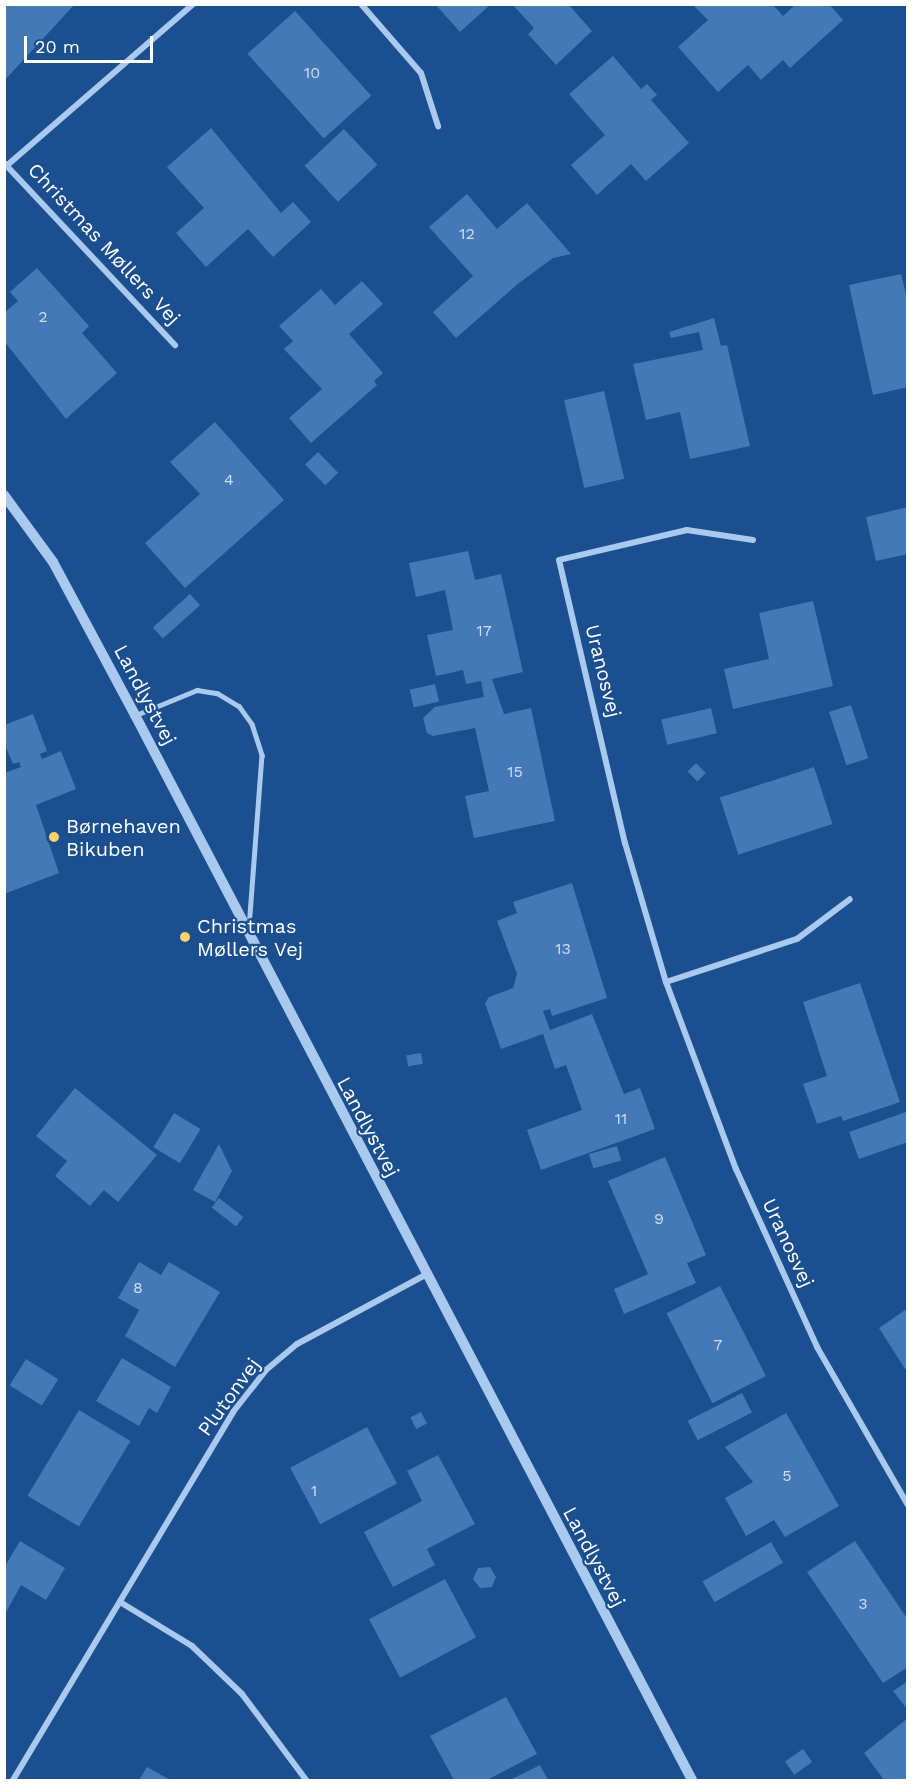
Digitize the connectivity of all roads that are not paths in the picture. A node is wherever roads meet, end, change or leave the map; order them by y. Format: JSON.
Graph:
{"nodes":[{"id":1,"x":193,"y":4,"type":"edge"},
{"id":2,"x":361,"y":4,"type":"edge"},
{"id":3,"x":438,"y":126,"type":"dead end"},
{"id":4,"x":6,"y":165,"type":"edge"},
{"id":5,"x":175,"y":345,"type":"dead end"},
{"id":6,"x":4,"y":495,"type":"edge"},
{"id":7,"x":753,"y":540,"type":"dead end"},
{"id":8,"x":135,"y":715,"type":"junction"},
{"id":9,"x":850,"y":899,"type":"dead end"},
{"id":10,"x":248,"y":939,"type":"junction"},
{"id":11,"x":666,"y":982,"type":"junction"},
{"id":12,"x":425,"y":1275,"type":"junction"},
{"id":13,"x":907,"y":1504,"type":"edge"},
{"id":14,"x":120,"y":1602,"type":"junction"},
{"id":15,"x":13,"y":1780,"type":"edge"},
{"id":16,"x":306,"y":1780,"type":"edge"},
{"id":17,"x":692,"y":1780,"type":"edge"}],
"edges":[{"from":1,"to":4,"type":"street","name":"Christmas Møllers Vej"},
{"from":2,"to":3,"type":"street"},
{"from":4,"to":5,"type":"street","name":"Christmas Møllers Vej"},
{"from":6,"to":8,"type":"street","name":"Landlystvej"},
{"from":7,"to":11,"type":"street","name":"Uranosvej"},
{"from":8,"to":10,"type":"street","name":"Landlystvej"},
{"from":8,"to":10,"type":"lane"},
{"from":9,"to":11,"type":"street"},
{"from":10,"to":12,"type":"street","name":"Landlystvej"},
{"from":11,"to":13,"type":"street","name":"Uranosvej"},
{"from":12,"to":14,"type":"street","name":"Plutonvej"},
{"from":12,"to":17,"type":"street","name":"Landlystvej"},
{"from":14,"to":15,"type":"street","name":"Plutonvej"},
{"from":14,"to":16,"type":"street"}]}
